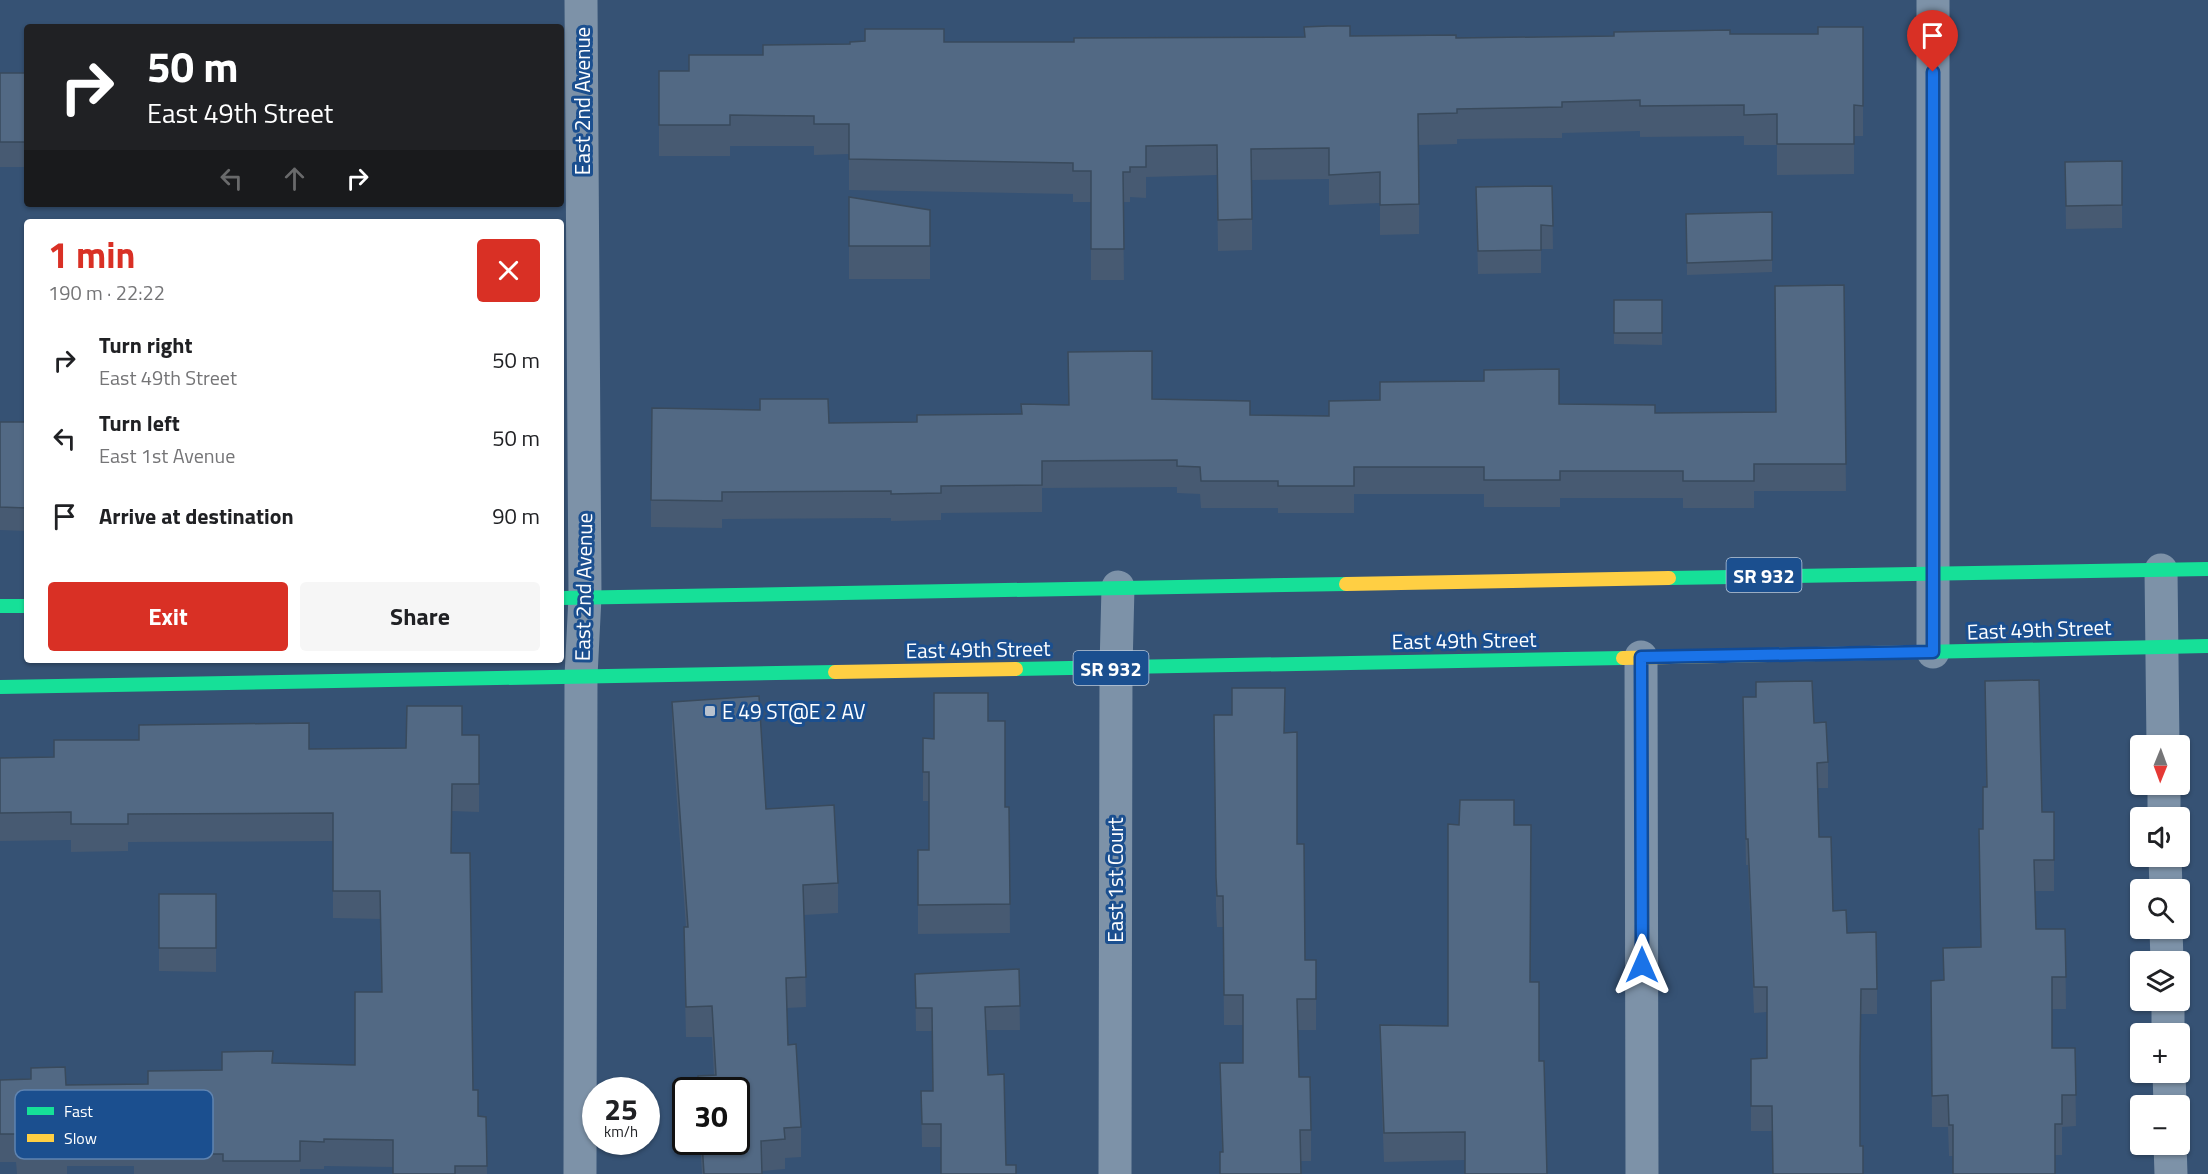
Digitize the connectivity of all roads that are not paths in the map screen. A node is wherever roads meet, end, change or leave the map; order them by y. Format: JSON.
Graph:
{"nodes":[{"id":1,"x":581,"y":0,"type":"edge"},
{"id":2,"x":1933,"y":0,"type":"edge"},
{"id":3,"x":2208,"y":568,"type":"edge"},
{"id":4,"x":2161,"y":570,"type":"junction"},
{"id":5,"x":1934,"y":572,"type":"junction"},
{"id":6,"x":1118,"y":587,"type":"junction"},
{"id":7,"x":573,"y":598,"type":"edge"},
{"id":8,"x":0,"y":606,"type":"edge"},
{"id":9,"x":24,"y":606,"type":"edge"},
{"id":10,"x":2208,"y":645,"type":"edge"},
{"id":11,"x":2161,"y":646,"type":"junction"},
{"id":12,"x":1933,"y":652,"type":"junction"},
{"id":13,"x":1641,"y":657,"type":"junction"},
{"id":14,"x":1116,"y":668,"type":"junction"},
{"id":15,"x":581,"y":676,"type":"junction"},
{"id":16,"x":0,"y":687,"type":"edge"},
{"id":17,"x":2163,"y":735,"type":"edge"},
{"id":18,"x":2170,"y":1155,"type":"edge"},
{"id":19,"x":580,"y":1174,"type":"edge"},
{"id":20,"x":1115,"y":1174,"type":"edge"},
{"id":21,"x":1642,"y":1174,"type":"edge"},
{"id":22,"x":2171,"y":1174,"type":"edge"}],
"edges":[{"from":1,"to":7,"type":"street","name":"East 2nd Avenue"},
{"from":2,"to":5,"type":"street"},
{"from":3,"to":4,"type":"main road","number":"SR 932"},
{"from":4,"to":5,"type":"main road","number":"SR 932"},
{"from":4,"to":11,"type":"street"},
{"from":5,"to":6,"type":"main road","number":"SR 932"},
{"from":5,"to":12,"type":"street"},
{"from":6,"to":7,"type":"main road","number":"SR 932"},
{"from":6,"to":14,"type":"street","name":"East 1st Court"},
{"from":7,"to":15,"type":"street","name":"East 2nd Avenue"},
{"from":8,"to":9,"type":"main road"},
{"from":10,"to":11,"type":"main road","name":"East 49th Street","number":"SR 932"},
{"from":11,"to":12,"type":"main road","name":"East 49th Street","number":"SR 932"},
{"from":11,"to":17,"type":"street"},
{"from":12,"to":13,"type":"main road","name":"East 49th Street","number":"SR 932"},
{"from":13,"to":14,"type":"main road","name":"East 49th Street","number":"SR 932"},
{"from":13,"to":21,"type":"street"},
{"from":14,"to":15,"type":"main road","name":"East 49th Street","number":"SR 932"},
{"from":14,"to":20,"type":"street","name":"East 1st Court"},
{"from":15,"to":16,"type":"main road","name":"East 49th Street","number":"SR 932"},
{"from":15,"to":19,"type":"street","name":"East 2nd Avenue"},
{"from":18,"to":22,"type":"street"}]}
